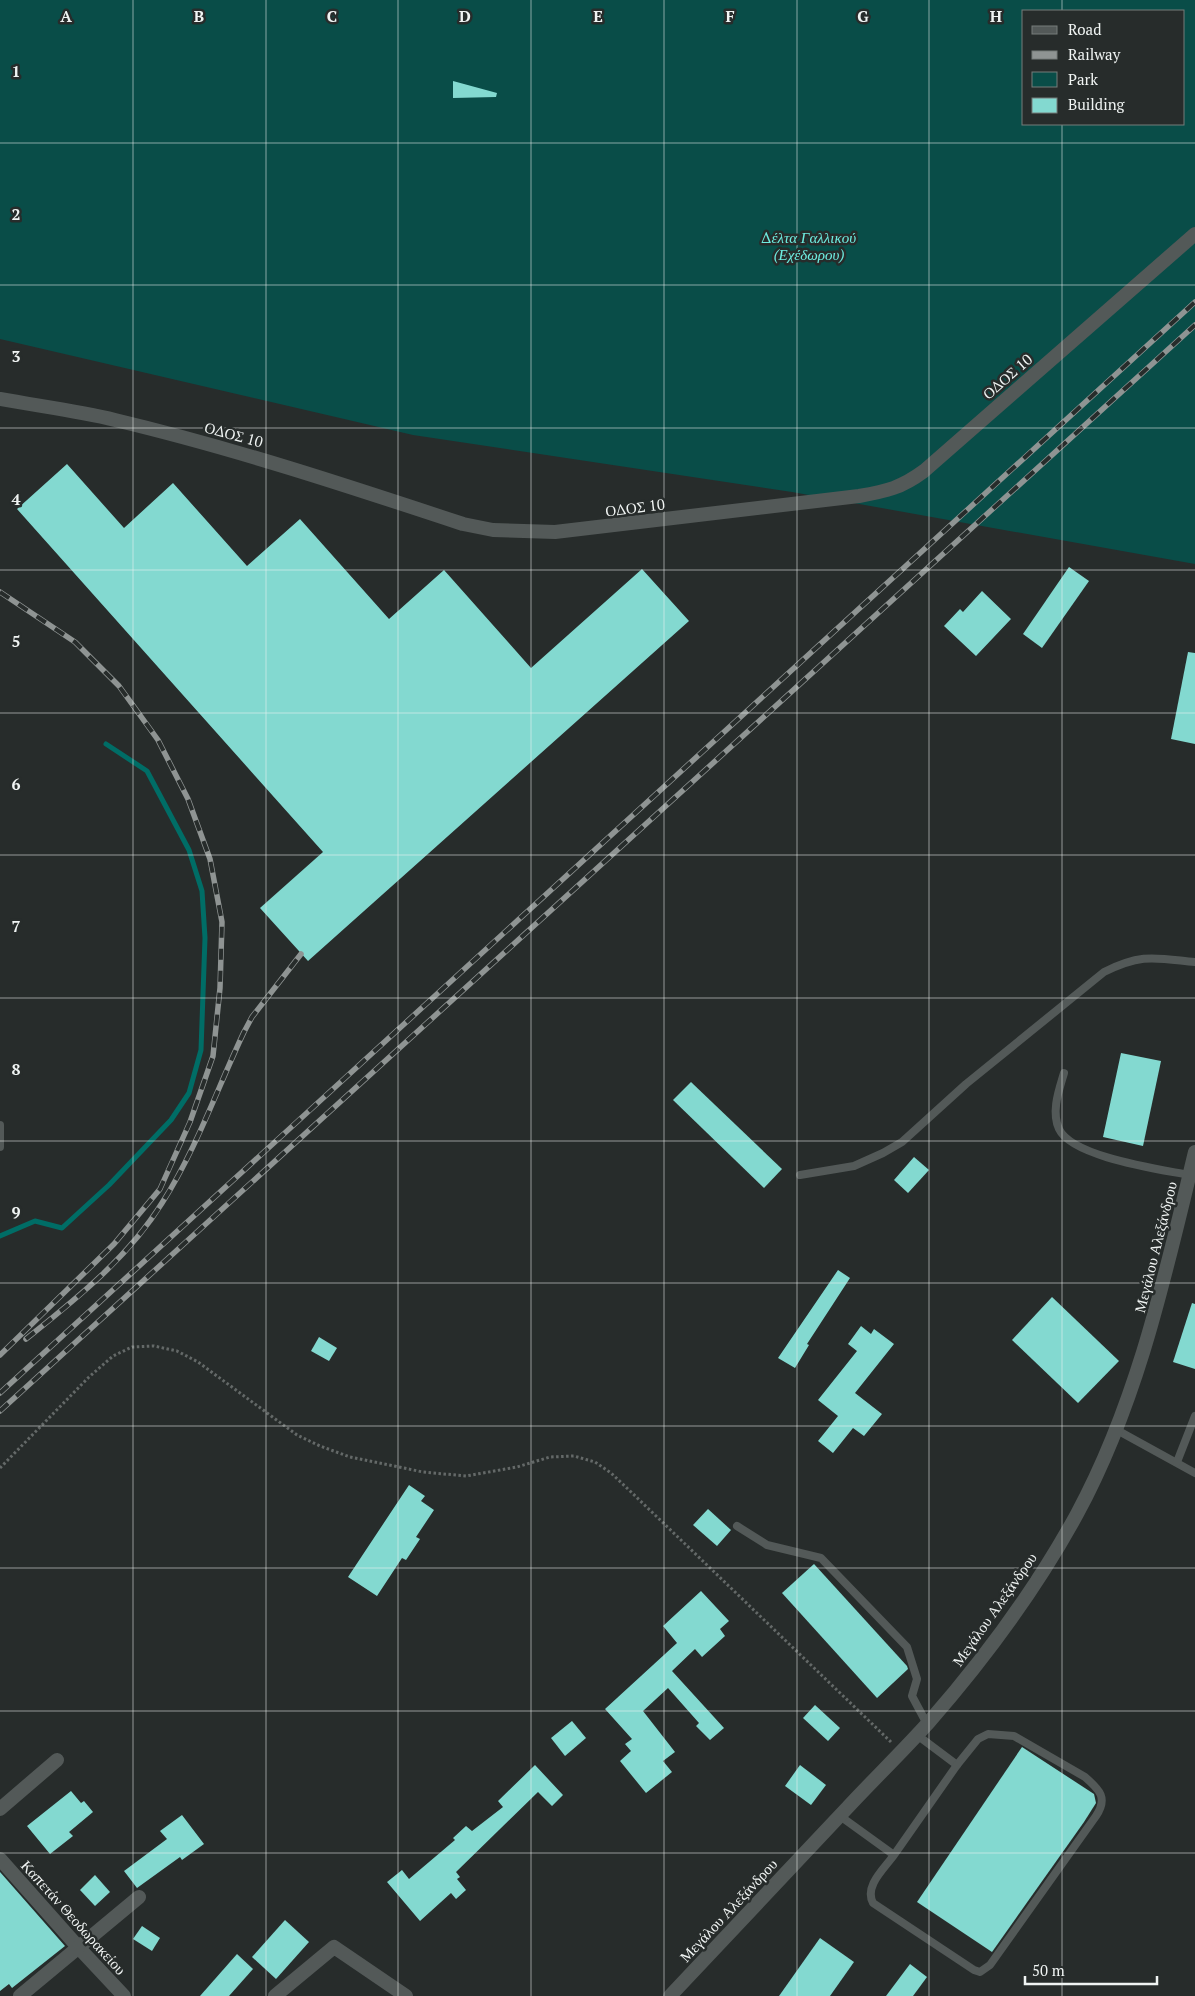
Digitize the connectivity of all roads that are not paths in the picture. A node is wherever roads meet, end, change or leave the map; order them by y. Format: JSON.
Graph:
{"nodes":[{"id":1,"x":1195,"y":234,"type":"edge"},
{"id":2,"x":0,"y":399,"type":"edge"},
{"id":3,"x":1195,"y":962,"type":"edge"},
{"id":4,"x":1064,"y":1073,"type":"dead end"},
{"id":5,"x":0,"y":1125,"type":"edge"},
{"id":6,"x":0,"y":1147,"type":"edge"},
{"id":7,"x":1195,"y":1152,"type":"edge"},
{"id":8,"x":800,"y":1175,"type":"dead end"},
{"id":9,"x":1189,"y":1175,"type":"junction"},
{"id":10,"x":1195,"y":1416,"type":"edge"},
{"id":11,"x":1115,"y":1429,"type":"junction"},
{"id":12,"x":1177,"y":1462,"type":"junction"},
{"id":13,"x":1195,"y":1473,"type":"edge"},
{"id":14,"x":737,"y":1526,"type":"dead end"},
{"id":15,"x":927,"y":1724,"type":"junction"},
{"id":16,"x":916,"y":1735,"type":"junction"},
{"id":17,"x":57,"y":1760,"type":"dead end"},
{"id":18,"x":957,"y":1765,"type":"junction"},
{"id":19,"x":0,"y":1808,"type":"edge"},
{"id":20,"x":840,"y":1816,"type":"junction"},
{"id":21,"x":894,"y":1855,"type":"junction"},
{"id":22,"x":0,"y":1859,"type":"edge"},
{"id":23,"x":139,"y":1897,"type":"dead end"},
{"id":24,"x":79,"y":1948,"type":"junction"},
{"id":25,"x":20,"y":1996,"type":"edge"},
{"id":26,"x":124,"y":1996,"type":"edge"},
{"id":27,"x":275,"y":1996,"type":"edge"},
{"id":28,"x":406,"y":1996,"type":"edge"},
{"id":29,"x":670,"y":1996,"type":"edge"}],
"edges":[{"from":1,"to":2,"type":"street","name":"ΟΔΟΣ 10"},
{"from":3,"to":8,"type":"lane"},
{"from":4,"to":9,"type":"lane"},
{"from":5,"to":6,"type":"lane"},
{"from":7,"to":9,"type":"street","name":"Μεγάλου Αλεξάνδρου"},
{"from":9,"to":11,"type":"street","name":"Μεγάλου Αλεξάνδρου"},
{"from":10,"to":12,"type":"lane"},
{"from":11,"to":12,"type":"lane"},
{"from":11,"to":15,"type":"street","name":"Μεγάλου Αλεξάνδρου"},
{"from":12,"to":13,"type":"lane"},
{"from":14,"to":15,"type":"lane"},
{"from":15,"to":16,"type":"street","name":"Μεγάλου Αλεξάνδρου"},
{"from":16,"to":18,"type":"lane"},
{"from":16,"to":20,"type":"street","name":"Μεγάλου Αλεξάνδρου"},
{"from":17,"to":19,"type":"street"},
{"from":18,"to":21,"type":"lane"},
{"from":18,"to":21,"type":"lane"},
{"from":20,"to":21,"type":"lane"},
{"from":20,"to":29,"type":"street","name":"Μεγάλου Αλεξάνδρου"},
{"from":22,"to":24,"type":"street","name":"Καπετάν Θεοδωρακείου"},
{"from":23,"to":24,"type":"street"},
{"from":24,"to":25,"type":"street"},
{"from":24,"to":26,"type":"street","name":"Καπετάν Θεοδωρακείου"},
{"from":27,"to":28,"type":"street"}]}
